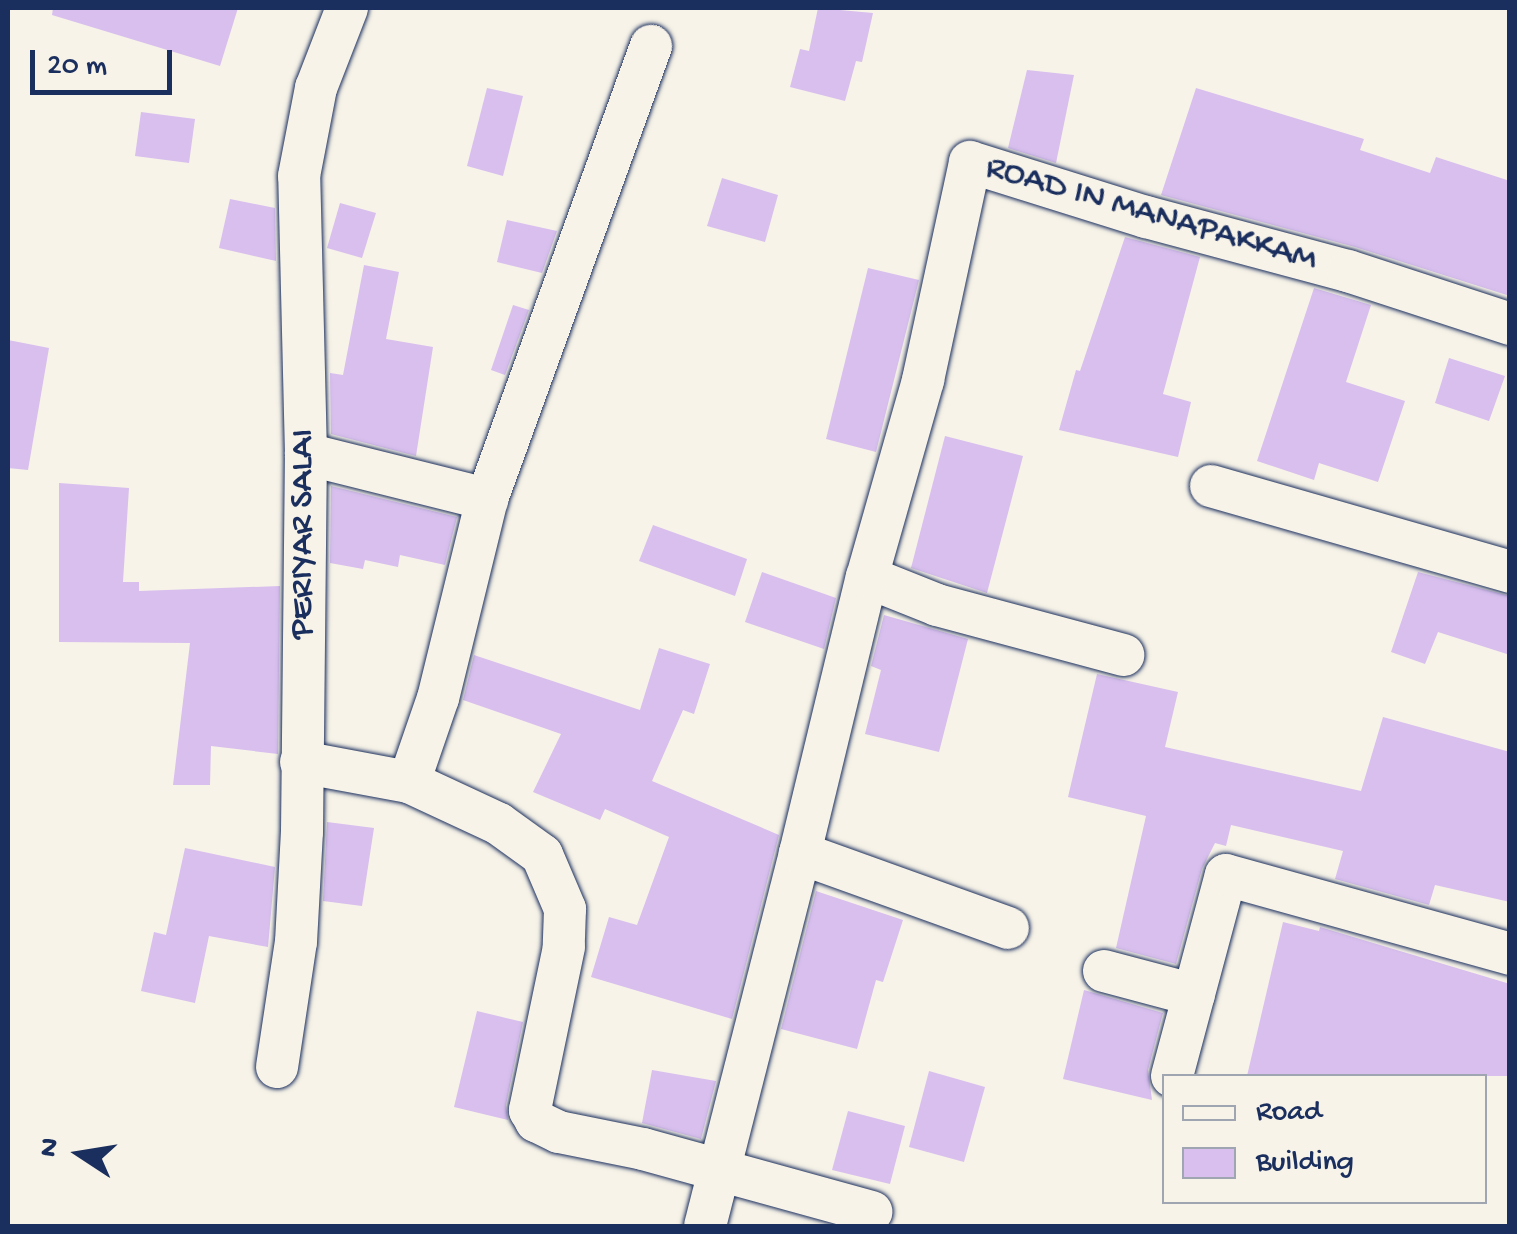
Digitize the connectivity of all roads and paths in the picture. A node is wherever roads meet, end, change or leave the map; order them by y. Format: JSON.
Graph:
{"nodes":[{"id":1,"x":334,"y":11,"type":"edge"},
{"id":2,"x":651,"y":46,"type":"dead end"},
{"id":3,"x":1510,"y":324,"type":"edge"},
{"id":4,"x":306,"y":454,"type":"junction"},
{"id":5,"x":1211,"y":486,"type":"dead end"},
{"id":6,"x":487,"y":499,"type":"junction"},
{"id":7,"x":1510,"y":572,"type":"edge"},
{"id":8,"x":867,"y":577,"type":"junction"},
{"id":9,"x":1124,"y":655,"type":"dead end"},
{"id":10,"x":301,"y":762,"type":"junction"},
{"id":11,"x":409,"y":782,"type":"junction"},
{"id":12,"x":800,"y":853,"type":"junction"},
{"id":13,"x":1008,"y":928,"type":"dead end"},
{"id":14,"x":1510,"y":954,"type":"edge"},
{"id":15,"x":1104,"y":971,"type":"dead end"},
{"id":16,"x":1194,"y":996,"type":"junction"},
{"id":17,"x":276,"y":1066,"type":"dead end"},
{"id":18,"x":1173,"y":1074,"type":"edge"},
{"id":19,"x":717,"y":1171,"type":"junction"},
{"id":20,"x":871,"y":1212,"type":"dead end"},
{"id":21,"x":704,"y":1226,"type":"edge"}],
"edges":[{"from":1,"to":4,"type":"street","name":"PERIYAR SALAI"},
{"from":2,"to":6,"type":"street"},
{"from":3,"to":8,"type":"street","name":"ROAD IN MANAPAKKAM"},
{"from":4,"to":6,"type":"street"},
{"from":4,"to":10,"type":"street","name":"PERIYAR SALAI"},
{"from":5,"to":7,"type":"street"},
{"from":6,"to":11,"type":"street"},
{"from":8,"to":9,"type":"street"},
{"from":8,"to":12,"type":"street","name":"ROAD IN MANAPAKKAM"},
{"from":10,"to":11,"type":"street"},
{"from":10,"to":17,"type":"street","name":"PERIYAR SALAI"},
{"from":11,"to":19,"type":"street"},
{"from":12,"to":13,"type":"street"},
{"from":12,"to":19,"type":"street","name":"ROAD IN MANAPAKKAM"},
{"from":14,"to":16,"type":"street"},
{"from":15,"to":16,"type":"street"},
{"from":16,"to":18,"type":"street"},
{"from":19,"to":20,"type":"street"},
{"from":19,"to":21,"type":"street","name":"ROAD IN MANAPAKKAM"}]}
